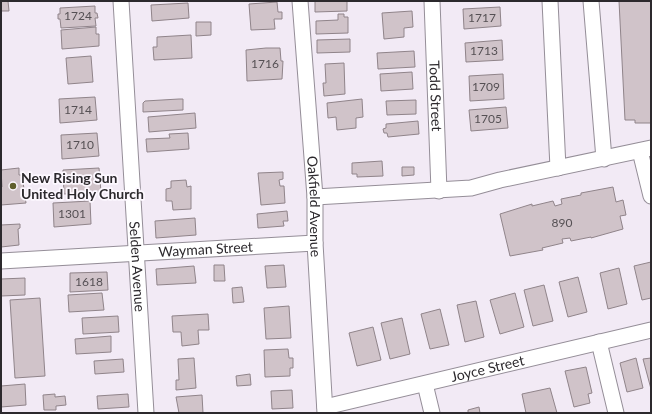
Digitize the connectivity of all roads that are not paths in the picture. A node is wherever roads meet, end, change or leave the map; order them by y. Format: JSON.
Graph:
{"nodes":[{"id":1,"x":121,"y":1,"type":"edge"},
{"id":2,"x":300,"y":1,"type":"edge"},
{"id":3,"x":432,"y":1,"type":"edge"},
{"id":4,"x":550,"y":1,"type":"edge"},
{"id":5,"x":591,"y":1,"type":"edge"},
{"id":6,"x":646,"y":150,"type":"edge"},
{"id":7,"x":604,"y":159,"type":"junction"},
{"id":8,"x":558,"y":168,"type":"junction"},
{"id":9,"x":439,"y":191,"type":"junction"},
{"id":10,"x":651,"y":196,"type":"edge"},
{"id":11,"x":315,"y":197,"type":"junction"},
{"id":12,"x":315,"y":244,"type":"junction"},
{"id":13,"x":137,"y":254,"type":"junction"},
{"id":14,"x":1,"y":261,"type":"edge"},
{"id":15,"x":651,"y":330,"type":"edge"},
{"id":16,"x":599,"y":342,"type":"junction"},
{"id":17,"x":425,"y":384,"type":"junction"},
{"id":18,"x":325,"y":410,"type":"edge"},
{"id":19,"x":146,"y":413,"type":"edge"},
{"id":20,"x":432,"y":413,"type":"edge"},
{"id":21,"x":616,"y":413,"type":"edge"}],
"edges":[{"from":1,"to":13,"type":"street","name":"Selden Avenue"},
{"from":2,"to":11,"type":"street","name":"Oakfield Avenue"},
{"from":3,"to":9,"type":"street","name":"Todd Street"},
{"from":4,"to":8,"type":"street"},
{"from":5,"to":7,"type":"street"},
{"from":6,"to":7,"type":"street"},
{"from":6,"to":10,"type":"street"},
{"from":7,"to":8,"type":"street"},
{"from":8,"to":9,"type":"street"},
{"from":9,"to":11,"type":"street"},
{"from":11,"to":12,"type":"street","name":"Oakfield Avenue"},
{"from":12,"to":13,"type":"street","name":"Wayman Street"},
{"from":12,"to":18,"type":"street","name":"Oakfield Avenue"},
{"from":13,"to":14,"type":"street","name":"Wayman Street"},
{"from":13,"to":19,"type":"street","name":"Selden Avenue"},
{"from":15,"to":16,"type":"street","name":"Joyce Street"},
{"from":16,"to":17,"type":"street","name":"Joyce Street"},
{"from":16,"to":21,"type":"street"},
{"from":17,"to":18,"type":"street","name":"Joyce Street"},
{"from":17,"to":20,"type":"street"}]}
